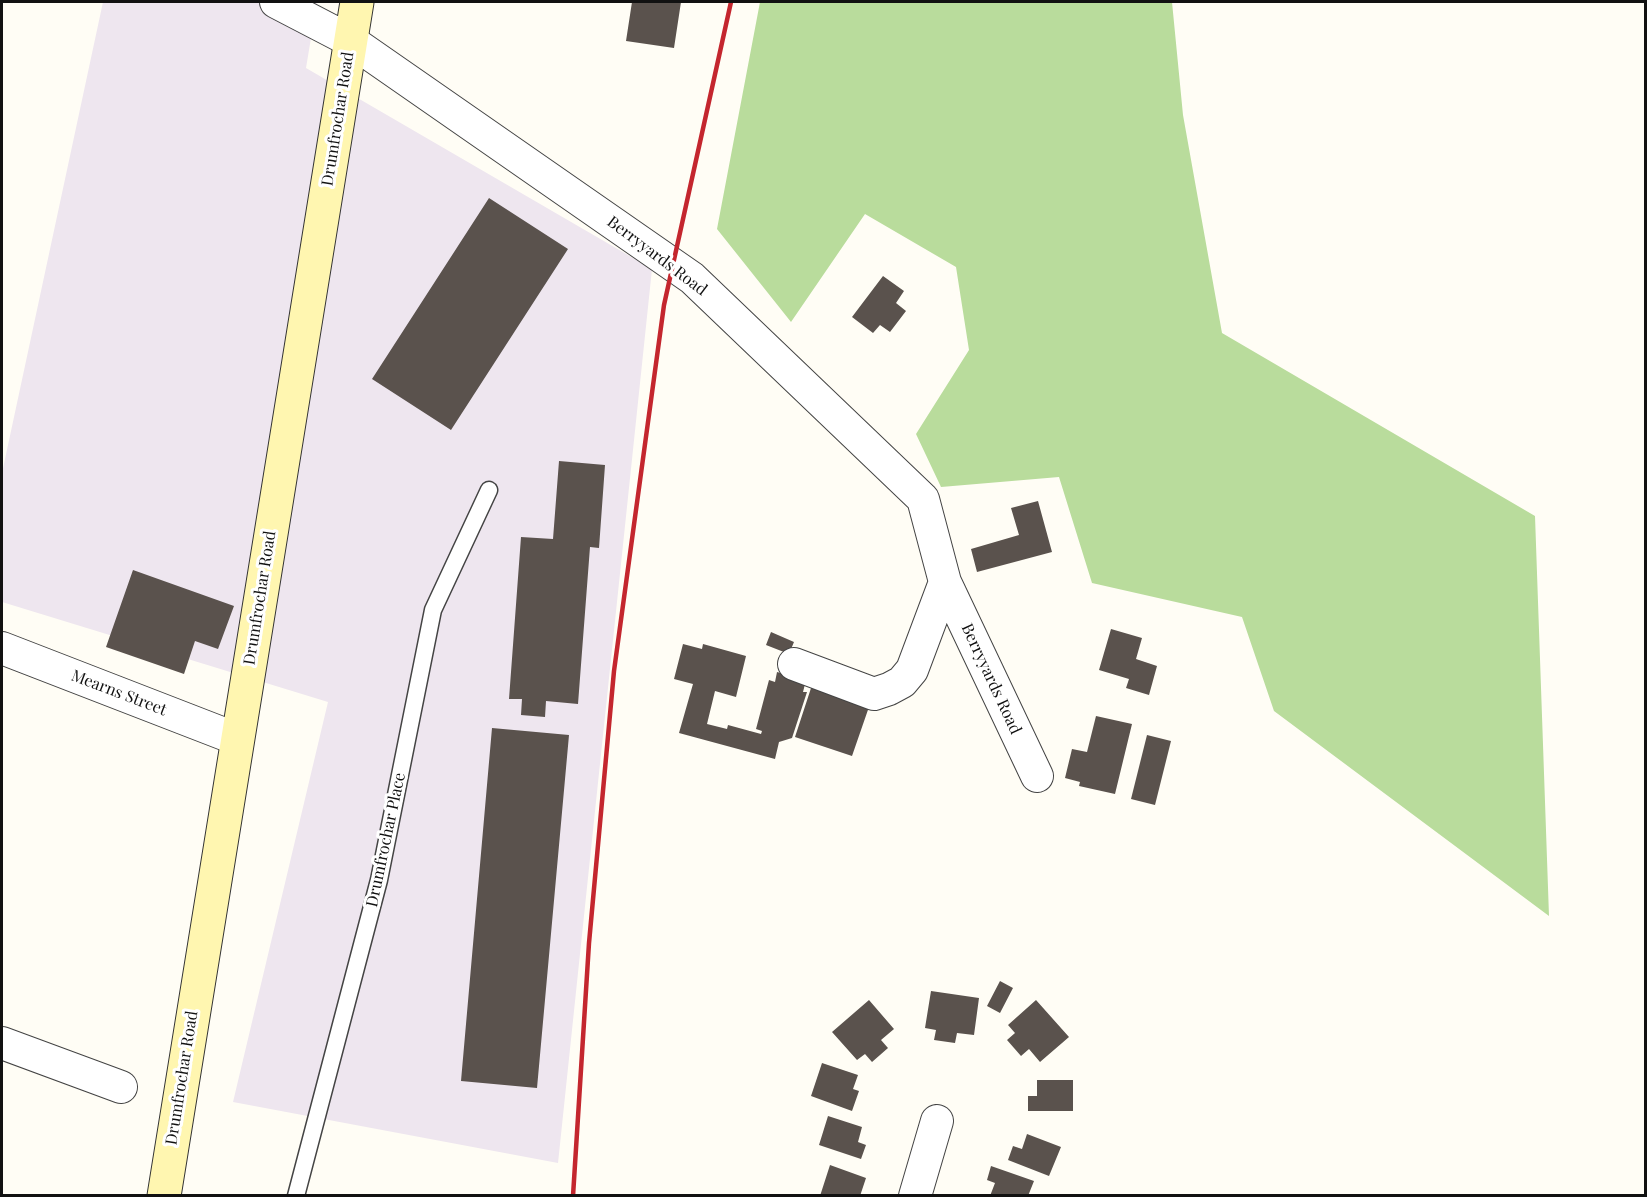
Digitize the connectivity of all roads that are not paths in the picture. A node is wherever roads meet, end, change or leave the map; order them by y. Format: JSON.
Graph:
{"nodes":[{"id":1,"x":276,"y":2,"type":"edge"},
{"id":2,"x":357,"y":2,"type":"edge"},
{"id":3,"x":351,"y":41,"type":"junction"},
{"id":4,"x":489,"y":490,"type":"dead end"},
{"id":5,"x":945,"y":582,"type":"junction"},
{"id":6,"x":2,"y":648,"type":"edge"},
{"id":7,"x":794,"y":664,"type":"dead end"},
{"id":8,"x":237,"y":739,"type":"junction"},
{"id":9,"x":1037,"y":776,"type":"dead end"},
{"id":10,"x":2,"y":1043,"type":"edge"},
{"id":11,"x":121,"y":1087,"type":"dead end"},
{"id":12,"x":938,"y":1121,"type":"dead end"},
{"id":13,"x":164,"y":1196,"type":"edge"},
{"id":14,"x":296,"y":1196,"type":"edge"},
{"id":15,"x":915,"y":1196,"type":"edge"}],
"edges":[{"from":1,"to":3,"type":"street","name":"Berryyards Road"},
{"from":2,"to":3,"type":"main road","name":"Drumfrochar Road"},
{"from":3,"to":5,"type":"street","name":"Berryyards Road"},
{"from":3,"to":8,"type":"main road","name":"Drumfrochar Road"},
{"from":4,"to":14,"type":"lane","name":"Drumfrochar Place"},
{"from":5,"to":7,"type":"street"},
{"from":5,"to":9,"type":"street","name":"Berryyards Road"},
{"from":6,"to":8,"type":"street","name":"Mearns Street"},
{"from":8,"to":13,"type":"main road","name":"Drumfrochar Road"},
{"from":10,"to":11,"type":"street"},
{"from":12,"to":15,"type":"street"}]}
